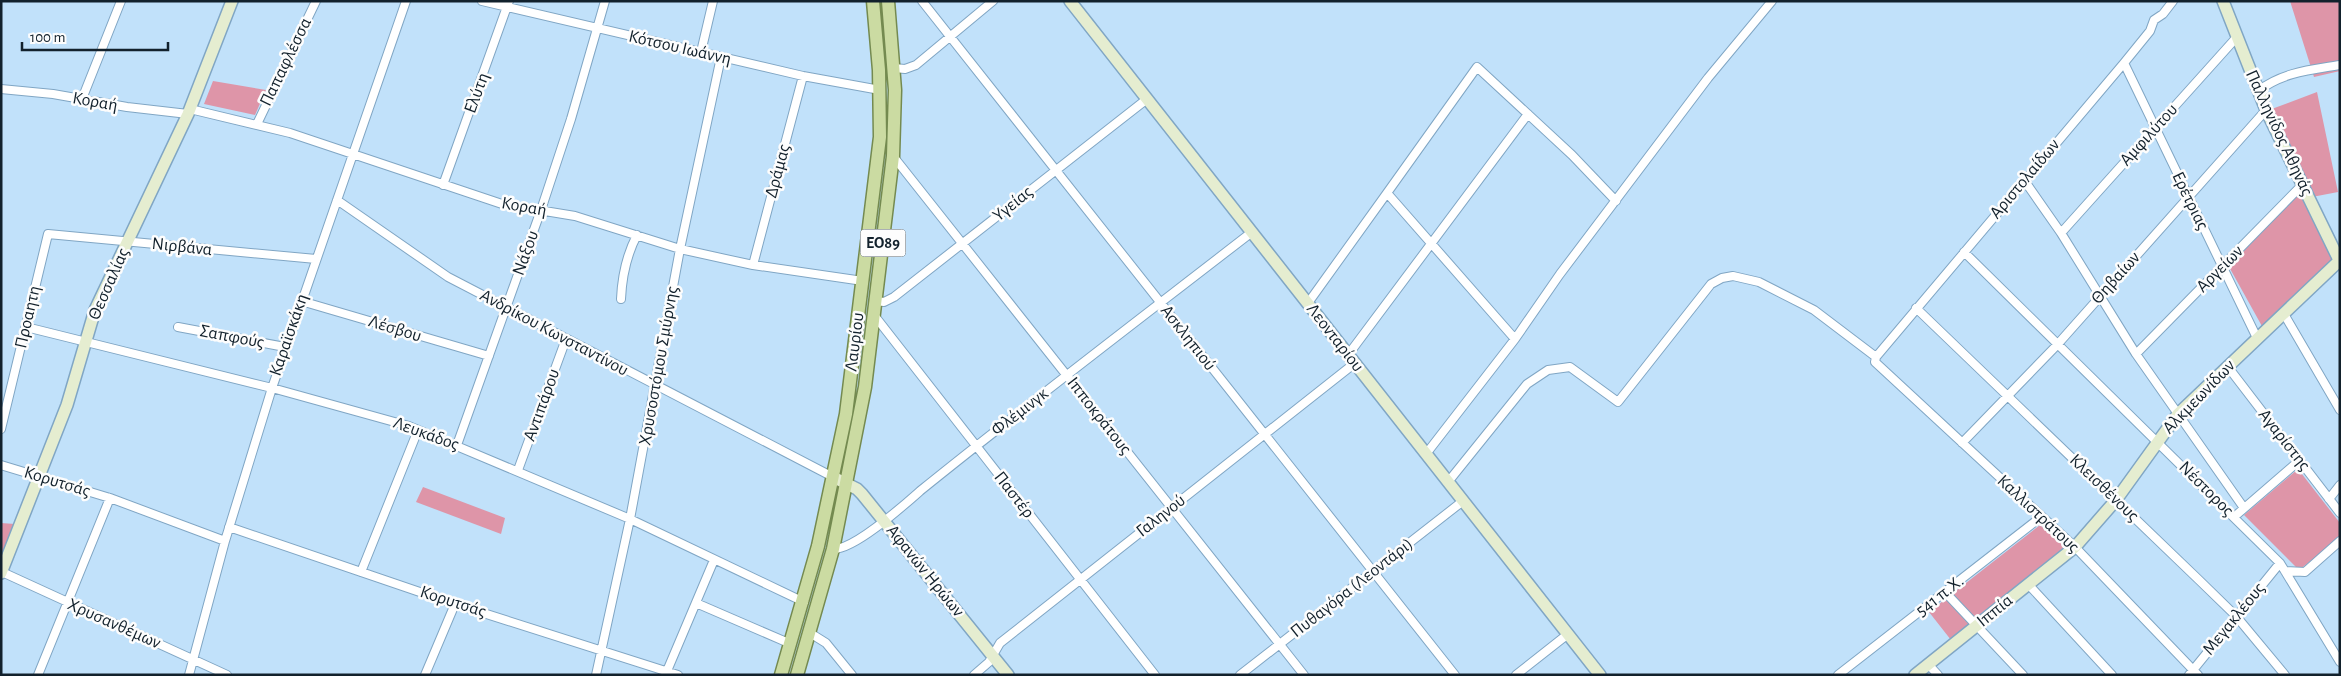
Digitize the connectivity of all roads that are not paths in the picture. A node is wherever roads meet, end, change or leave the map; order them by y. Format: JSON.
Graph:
{"nodes":[{"id":1,"x":121,"y":1,"type":"edge"},
{"id":2,"x":232,"y":1,"type":"edge"},
{"id":3,"x":316,"y":1,"type":"edge"},
{"id":4,"x":406,"y":1,"type":"edge"},
{"id":5,"x":482,"y":1,"type":"edge"},
{"id":6,"x":605,"y":1,"type":"edge"},
{"id":7,"x":713,"y":1,"type":"edge"},
{"id":8,"x":873,"y":1,"type":"edge"},
{"id":9,"x":888,"y":1,"type":"edge"},
{"id":10,"x":922,"y":1,"type":"edge"},
{"id":11,"x":993,"y":1,"type":"edge"},
{"id":12,"x":1070,"y":1,"type":"edge"},
{"id":13,"x":1772,"y":1,"type":"edge"},
{"id":14,"x":2173,"y":1,"type":"edge"},
{"id":15,"x":2224,"y":1,"type":"edge"},
{"id":16,"x":508,"y":4,"type":"edge"},
{"id":17,"x":596,"y":28,"type":"junction"},
{"id":18,"x":950,"y":36,"type":"junction"},
{"id":19,"x":2236,"y":38,"type":"junction"},
{"id":20,"x":701,"y":52,"type":"junction"},
{"id":21,"x":721,"y":57,"type":"junction"},
{"id":22,"x":2124,"y":63,"type":"junction"},
{"id":23,"x":2340,"y":65,"type":"edge"},
{"id":24,"x":894,"y":68,"type":"junction"},
{"id":25,"x":803,"y":76,"type":"junction"},
{"id":26,"x":1,"y":89,"type":"edge"},
{"id":27,"x":880,"y":90,"type":"junction"},
{"id":28,"x":2258,"y":91,"type":"junction"},
{"id":29,"x":82,"y":99,"type":"junction"},
{"id":30,"x":1147,"y":99,"type":"junction"},
{"id":31,"x":2266,"y":110,"type":"junction"},
{"id":32,"x":189,"y":111,"type":"junction"},
{"id":33,"x":1528,"y":114,"type":"junction"},
{"id":34,"x":257,"y":124,"type":"junction"},
{"id":35,"x":2154,"y":129,"type":"junction"},
{"id":36,"x":354,"y":153,"type":"junction"},
{"id":37,"x":893,"y":156,"type":"junction"},
{"id":38,"x":1056,"y":170,"type":"junction"},
{"id":39,"x":2024,"y":180,"type":"junction"},
{"id":40,"x":2303,"y":184,"type":"junction"},
{"id":41,"x":443,"y":185,"type":"junction"},
{"id":42,"x":1387,"y":193,"type":"junction"},
{"id":43,"x":2188,"y":199,"type":"junction"},
{"id":44,"x":337,"y":200,"type":"junction"},
{"id":45,"x":1616,"y":201,"type":"junction"},
{"id":46,"x":541,"y":210,"type":"junction"},
{"id":47,"x":1252,"y":232,"type":"junction"},
{"id":48,"x":2061,"y":233,"type":"junction"},
{"id":49,"x":48,"y":234,"type":"joint"},
{"id":50,"x":637,"y":235,"type":"junction"},
{"id":51,"x":128,"y":241,"type":"junction"},
{"id":52,"x":963,"y":244,"type":"junction"},
{"id":53,"x":1430,"y":244,"type":"junction"},
{"id":54,"x":680,"y":249,"type":"junction"},
{"id":55,"x":1964,"y":252,"type":"junction"},
{"id":56,"x":316,"y":259,"type":"junction"},
{"id":57,"x":2339,"y":261,"type":"edge"},
{"id":58,"x":753,"y":266,"type":"junction"},
{"id":59,"x":2222,"y":267,"type":"junction"},
{"id":60,"x":863,"y":281,"type":"junction"},
{"id":61,"x":2100,"y":297,"type":"junction"},
{"id":62,"x":621,"y":299,"type":"dead end"},
{"id":63,"x":301,"y":301,"type":"junction"},
{"id":64,"x":876,"y":301,"type":"junction"},
{"id":65,"x":1161,"y":303,"type":"junction"},
{"id":66,"x":1308,"y":303,"type":"junction"},
{"id":67,"x":506,"y":308,"type":"junction"},
{"id":68,"x":1916,"y":308,"type":"junction"},
{"id":69,"x":2284,"y":314,"type":"junction"},
{"id":70,"x":874,"y":315,"type":"junction"},
{"id":71,"x":26,"y":327,"type":"junction"},
{"id":72,"x":178,"y":327,"type":"dead end"},
{"id":73,"x":2257,"y":338,"type":"junction"},
{"id":74,"x":566,"y":339,"type":"junction"},
{"id":75,"x":1515,"y":339,"type":"junction"},
{"id":76,"x":86,"y":342,"type":"junction"},
{"id":77,"x":2057,"y":345,"type":"junction"},
{"id":78,"x":286,"y":347,"type":"junction"},
{"id":79,"x":2136,"y":354,"type":"junction"},
{"id":80,"x":489,"y":356,"type":"junction"},
{"id":81,"x":1876,"y":357,"type":"junction"},
{"id":82,"x":1352,"y":359,"type":"junction"},
{"id":83,"x":2228,"y":366,"type":"junction"},
{"id":84,"x":1067,"y":375,"type":"junction"},
{"id":85,"x":656,"y":386,"type":"junction"},
{"id":86,"x":272,"y":388,"type":"junction"},
{"id":87,"x":2009,"y":396,"type":"junction"},
{"id":88,"x":2340,"y":410,"type":"edge"},
{"id":89,"x":2178,"y":414,"type":"junction"},
{"id":90,"x":1,"y":429,"type":"edge"},
{"id":91,"x":418,"y":430,"type":"junction"},
{"id":92,"x":1266,"y":436,"type":"junction"},
{"id":93,"x":2157,"y":440,"type":"junction"},
{"id":94,"x":1962,"y":443,"type":"junction"},
{"id":95,"x":457,"y":445,"type":"junction"},
{"id":96,"x":976,"y":446,"type":"junction"},
{"id":97,"x":1426,"y":454,"type":"junction"},
{"id":98,"x":2300,"y":460,"type":"junction"},
{"id":99,"x":1,"y":465,"type":"edge"},
{"id":100,"x":518,"y":470,"type":"junction"},
{"id":101,"x":40,"y":476,"type":"junction"},
{"id":102,"x":833,"y":477,"type":"junction"},
{"id":103,"x":1448,"y":482,"type":"junction"},
{"id":104,"x":847,"y":484,"type":"junction"},
{"id":105,"x":2340,"y":486,"type":"edge"},
{"id":106,"x":110,"y":498,"type":"junction"},
{"id":107,"x":2329,"y":499,"type":"junction"},
{"id":108,"x":2116,"y":500,"type":"junction"},
{"id":109,"x":1463,"y":501,"type":"junction"},
{"id":110,"x":1172,"y":508,"type":"junction"},
{"id":111,"x":2244,"y":508,"type":"junction"},
{"id":112,"x":2340,"y":513,"type":"edge"},
{"id":113,"x":2041,"y":517,"type":"junction"},
{"id":114,"x":2234,"y":517,"type":"junction"},
{"id":115,"x":630,"y":519,"type":"junction"},
{"id":116,"x":884,"y":521,"type":"junction"},
{"id":117,"x":229,"y":527,"type":"junction"},
{"id":118,"x":225,"y":541,"type":"junction"},
{"id":119,"x":2340,"y":541,"type":"edge"},
{"id":120,"x":2075,"y":547,"type":"junction"},
{"id":121,"x":833,"y":549,"type":"junction"},
{"id":122,"x":714,"y":560,"type":"junction"},
{"id":123,"x":2280,"y":563,"type":"junction"},
{"id":124,"x":1373,"y":571,"type":"junction"},
{"id":125,"x":2285,"y":571,"type":"junction"},
{"id":126,"x":2,"y":572,"type":"edge"},
{"id":127,"x":361,"y":572,"type":"junction"},
{"id":128,"x":1081,"y":580,"type":"junction"},
{"id":129,"x":2028,"y":584,"type":"junction"},
{"id":130,"x":1945,"y":592,"type":"junction"},
{"id":131,"x":804,"y":602,"type":"junction"},
{"id":132,"x":66,"y":603,"type":"junction"},
{"id":133,"x":696,"y":603,"type":"junction"},
{"id":134,"x":455,"y":604,"type":"junction"},
{"id":135,"x":2236,"y":616,"type":"junction"},
{"id":136,"x":1978,"y":624,"type":"junction"},
{"id":137,"x":810,"y":633,"type":"junction"},
{"id":138,"x":1568,"y":634,"type":"junction"},
{"id":139,"x":791,"y":644,"type":"junction"},
{"id":140,"x":1280,"y":644,"type":"junction"},
{"id":141,"x":602,"y":650,"type":"junction"},
{"id":142,"x":993,"y":655,"type":"junction"},
{"id":143,"x":192,"y":660,"type":"junction"},
{"id":144,"x":2340,"y":662,"type":"edge"},
{"id":145,"x":1928,"y":664,"type":"junction"},
{"id":146,"x":667,"y":671,"type":"junction"},
{"id":147,"x":2193,"y":673,"type":"edge"},
{"id":148,"x":38,"y":675,"type":"edge"},
{"id":149,"x":189,"y":675,"type":"edge"},
{"id":150,"x":227,"y":675,"type":"edge"},
{"id":151,"x":426,"y":675,"type":"edge"},
{"id":152,"x":596,"y":675,"type":"edge"},
{"id":153,"x":678,"y":675,"type":"edge"},
{"id":154,"x":781,"y":675,"type":"edge"},
{"id":155,"x":797,"y":675,"type":"edge"},
{"id":156,"x":852,"y":675,"type":"edge"},
{"id":157,"x":974,"y":675,"type":"edge"},
{"id":158,"x":1008,"y":675,"type":"edge"},
{"id":159,"x":1155,"y":675,"type":"edge"},
{"id":160,"x":1240,"y":675,"type":"edge"},
{"id":161,"x":1304,"y":675,"type":"edge"},
{"id":162,"x":1455,"y":675,"type":"edge"},
{"id":163,"x":1516,"y":675,"type":"edge"},
{"id":164,"x":1600,"y":675,"type":"edge"},
{"id":165,"x":1838,"y":675,"type":"edge"},
{"id":166,"x":1915,"y":675,"type":"edge"},
{"id":167,"x":1938,"y":675,"type":"edge"},
{"id":168,"x":2023,"y":675,"type":"edge"},
{"id":169,"x":2112,"y":675,"type":"edge"},
{"id":170,"x":2285,"y":675,"type":"edge"}],
"edges":[{"from":1,"to":29,"type":"street"},
{"from":2,"to":32,"type":"street","name":"Θεσσαλίας"},
{"from":3,"to":34,"type":"street","name":"Παπαφλέσσα"},
{"from":4,"to":36,"type":"street","name":"Καραϊσκάκη"},
{"from":5,"to":16,"type":"street","name":"Κότσου Ιωάννη"},
{"from":6,"to":17,"type":"street","name":"Νάξου"},
{"from":7,"to":20,"type":"street"},
{"from":8,"to":27,"type":"main road","name":"Λαυρίου","number":"ΕΟ89"},
{"from":9,"to":24,"type":"main road","name":"Λαυρίου","number":"ΕΟ89"},
{"from":10,"to":18,"type":"street","name":"Ασκληπιού"},
{"from":11,"to":18,"type":"street"},
{"from":12,"to":30,"type":"street","name":"Λεονταρίου"},
{"from":13,"to":45,"type":"street"},
{"from":14,"to":22,"type":"street","name":"Αριστολαίδων"},
{"from":15,"to":19,"type":"street","name":"Παλληνίδος Αθηνάς"},
{"from":16,"to":17,"type":"street","name":"Κότσου Ιωάννη"},
{"from":16,"to":41,"type":"street","name":"Ελύτη"},
{"from":17,"to":20,"type":"street","name":"Κότσου Ιωάννη"},
{"from":17,"to":46,"type":"street","name":"Νάξου"},
{"from":18,"to":24,"type":"street"},
{"from":18,"to":38,"type":"street","name":"Ασκληπιού"},
{"from":19,"to":28,"type":"street","name":"Παλληνίδος Αθηνάς"},
{"from":19,"to":35,"type":"street","name":"Αμφιλύτου"},
{"from":20,"to":21,"type":"street","name":"Κότσου Ιωάννη"},
{"from":21,"to":25,"type":"street","name":"Κότσου Ιωάννη"},
{"from":21,"to":54,"type":"street","name":"Χρυσοστόμου Σμύρνης"},
{"from":22,"to":35,"type":"street","name":"Ερέτριας"},
{"from":22,"to":39,"type":"street","name":"Αριστολαίδων"},
{"from":23,"to":28,"type":"street"},
{"from":24,"to":37,"type":"main road","name":"Λαυρίου","number":"ΕΟ89"},
{"from":25,"to":27,"type":"street","name":"Κότσου Ιωάννη"},
{"from":25,"to":58,"type":"street","name":"Δράμας"},
{"from":26,"to":29,"type":"street","name":"Κοραή"},
{"from":27,"to":60,"type":"main road","name":"Λαυρίου","number":"ΕΟ89"},
{"from":28,"to":31,"type":"street","name":"Παλληνίδος Αθηνάς"},
{"from":29,"to":32,"type":"street","name":"Κοραή"},
{"from":30,"to":38,"type":"street","name":"Υγείας"},
{"from":30,"to":47,"type":"street","name":"Λεονταρίου"},
{"from":31,"to":40,"type":"street","name":"Παλληνίδος Αθηνάς"},
{"from":31,"to":43,"type":"street","name":"Θηβαίων"},
{"from":32,"to":34,"type":"street","name":"Κοραή"},
{"from":32,"to":51,"type":"street","name":"Θεσσαλίας"},
{"from":33,"to":42,"type":"street"},
{"from":33,"to":45,"type":"street"},
{"from":33,"to":53,"type":"street","name":"Γαληνού"},
{"from":34,"to":36,"type":"street","name":"Κοραή"},
{"from":35,"to":43,"type":"street","name":"Ερέτριας"},
{"from":35,"to":48,"type":"street","name":"Αμφιλύτου"},
{"from":36,"to":41,"type":"street","name":"Κοραή"},
{"from":36,"to":44,"type":"street","name":"Καραϊσκάκη"},
{"from":37,"to":52,"type":"street","name":"Ιπποκράτους"},
{"from":37,"to":64,"type":"main road","name":"Λαυρίου","number":"ΕΟ89"},
{"from":38,"to":52,"type":"street","name":"Υγείας"},
{"from":38,"to":65,"type":"street","name":"Ασκληπιού"},
{"from":39,"to":48,"type":"street","name":"Νέστορος"},
{"from":39,"to":55,"type":"street","name":"Αριστολαίδων"},
{"from":40,"to":57,"type":"street","name":"Παλληνίδος Αθηνάς"},
{"from":40,"to":59,"type":"street","name":"Αργείων"},
{"from":41,"to":46,"type":"street","name":"Κοραή"},
{"from":42,"to":53,"type":"street"},
{"from":42,"to":66,"type":"street"},
{"from":43,"to":59,"type":"street","name":"Ερέτριας"},
{"from":43,"to":61,"type":"street","name":"Θηβαίων"},
{"from":44,"to":56,"type":"street","name":"Καραϊσκάκη"},
{"from":44,"to":67,"type":"street","name":"Ανδρίκου Κωνσταντίνου"},
{"from":45,"to":75,"type":"street"},
{"from":46,"to":50,"type":"street","name":"Κοραή"},
{"from":46,"to":67,"type":"street","name":"Νάξου"},
{"from":47,"to":65,"type":"street","name":"Φλέμινγκ"},
{"from":47,"to":66,"type":"street","name":"Λεονταρίου"},
{"from":48,"to":61,"type":"street","name":"Νέστορος"},
{"from":49,"to":51,"type":"street","name":"Νιρβάνα"},
{"from":49,"to":71,"type":"street","name":"Προαητη"},
{"from":50,"to":54,"type":"street","name":"Κοραή"},
{"from":50,"to":62,"type":"street"},
{"from":51,"to":56,"type":"street","name":"Νιρβάνα"},
{"from":51,"to":76,"type":"street","name":"Θεσσαλίας"},
{"from":52,"to":64,"type":"street","name":"Υγείας"},
{"from":52,"to":84,"type":"street","name":"Ιπποκράτους"},
{"from":53,"to":75,"type":"street"},
{"from":53,"to":82,"type":"street","name":"Γαληνού"},
{"from":54,"to":58,"type":"street","name":"Κοραή"},
{"from":54,"to":85,"type":"street","name":"Χρυσοστόμου Σμύρνης"},
{"from":55,"to":68,"type":"street","name":"Αριστολαίδων"},
{"from":55,"to":77,"type":"street","name":"Νέστορος"},
{"from":56,"to":63,"type":"street","name":"Καραϊσκάκη"},
{"from":57,"to":69,"type":"street","name":"Αλκμεωνίδων"},
{"from":58,"to":60,"type":"street","name":"Κοραή"},
{"from":59,"to":73,"type":"street","name":"Ερέτριας"},
{"from":59,"to":79,"type":"street","name":"Αργείων"},
{"from":60,"to":102,"type":"main road","name":"Λαυρίου","number":"ΕΟ89"},
{"from":61,"to":77,"type":"street","name":"Θηβαίων"},
{"from":61,"to":79,"type":"street","name":"Νέστορος"},
{"from":63,"to":78,"type":"street","name":"Καραϊσκάκη"},
{"from":63,"to":80,"type":"street","name":"Λέσβου"},
{"from":64,"to":70,"type":"main road","name":"Λαυρίου","number":"ΕΟ89"},
{"from":65,"to":84,"type":"street","name":"Φλέμινγκ"},
{"from":65,"to":92,"type":"street","name":"Ασκληπιού"},
{"from":66,"to":82,"type":"street","name":"Λεονταρίου"},
{"from":67,"to":74,"type":"street","name":"Ανδρίκου Κωνσταντίνου"},
{"from":67,"to":80,"type":"street","name":"Νάξου"},
{"from":68,"to":81,"type":"street","name":"Αριστολαίδων"},
{"from":68,"to":87,"type":"street","name":"Κλεισθένους"},
{"from":69,"to":73,"type":"street","name":"Αλκμεωνίδων"},
{"from":69,"to":88,"type":"street"},
{"from":70,"to":96,"type":"street","name":"Παστέρ"},
{"from":70,"to":104,"type":"main road","name":"Λαυρίου","number":"ΕΟ89"},
{"from":71,"to":76,"type":"street","name":"Λευκάδος"},
{"from":71,"to":90,"type":"street","name":"Προαητη"},
{"from":72,"to":78,"type":"street","name":"Σαπφούς"},
{"from":73,"to":83,"type":"street","name":"Αλκμεωνίδων"},
{"from":74,"to":85,"type":"street","name":"Ανδρίκου Κωνσταντίνου"},
{"from":74,"to":100,"type":"street","name":"Αντιπάρου"},
{"from":75,"to":97,"type":"street"},
{"from":76,"to":86,"type":"street","name":"Λευκάδος"},
{"from":76,"to":101,"type":"street","name":"Θεσσαλίας"},
{"from":77,"to":87,"type":"street","name":"Θηβαίων"},
{"from":77,"to":93,"type":"street","name":"Νέστορος"},
{"from":78,"to":86,"type":"street","name":"Καραϊσκάκη"},
{"from":79,"to":89,"type":"street","name":"Νέστορος"},
{"from":80,"to":95,"type":"street","name":"Νάξου"},
{"from":81,"to":94,"type":"street","name":"Καλλιστράτους"},
{"from":81,"to":103,"type":"street"},
{"from":82,"to":92,"type":"street","name":"Γαληνού"},
{"from":82,"to":97,"type":"street","name":"Λεονταρίου"},
{"from":83,"to":89,"type":"street","name":"Αλκμεωνίδων"},
{"from":83,"to":98,"type":"street","name":"Αγαρίστης"},
{"from":84,"to":96,"type":"street","name":"Φλέμινγκ"},
{"from":84,"to":110,"type":"street","name":"Ιπποκράτους"},
{"from":85,"to":102,"type":"street","name":"Ανδρίκου Κωνσταντίνου"},
{"from":85,"to":115,"type":"street","name":"Χρυσοστόμου Σμύρνης"},
{"from":86,"to":91,"type":"street","name":"Λευκάδος"},
{"from":86,"to":117,"type":"street","name":"Καραϊσκάκη"},
{"from":87,"to":94,"type":"street","name":"Θηβαίων"},
{"from":87,"to":108,"type":"street","name":"Κλεισθένους"},
{"from":89,"to":93,"type":"street","name":"Αλκμεωνίδων"},
{"from":89,"to":111,"type":"street","name":"Νέστορος"},
{"from":91,"to":95,"type":"street","name":"Λευκάδος"},
{"from":91,"to":127,"type":"street"},
{"from":92,"to":110,"type":"street","name":"Γαληνού"},
{"from":92,"to":124,"type":"street","name":"Ασκληπιού"},
{"from":93,"to":108,"type":"street","name":"Αλκμεωνίδων"},
{"from":93,"to":114,"type":"street","name":"Νέστορος"},
{"from":94,"to":113,"type":"street","name":"Καλλιστράτους"},
{"from":95,"to":100,"type":"street","name":"Λευκάδος"},
{"from":96,"to":116,"type":"street","name":"Φλέμινγκ"},
{"from":96,"to":128,"type":"street","name":"Παστέρ"},
{"from":97,"to":103,"type":"street","name":"Λεονταρίου"},
{"from":98,"to":107,"type":"street","name":"Αγαρίστης"},
{"from":98,"to":111,"type":"street"},
{"from":99,"to":101,"type":"street","name":"Κορυτσάς"},
{"from":100,"to":115,"type":"street","name":"Λευκάδος"},
{"from":101,"to":106,"type":"street","name":"Κορυτσάς"},
{"from":101,"to":126,"type":"street","name":"Θεσσαλίας"},
{"from":102,"to":104,"type":"street","name":"Αφανών Ηρώων"},
{"from":102,"to":131,"type":"main road","name":"Λαυρίου","number":"ΕΟ89"},
{"from":103,"to":109,"type":"street","name":"Λεονταρίου"},
{"from":104,"to":116,"type":"street","name":"Αφανών Ηρώων"},
{"from":104,"to":121,"type":"main road","name":"Λαυρίου","number":"ΕΟ89"},
{"from":105,"to":107,"type":"street"},
{"from":106,"to":118,"type":"street","name":"Κορυτσάς"},
{"from":106,"to":132,"type":"street"},
{"from":107,"to":112,"type":"street","name":"Αγαρίστης"},
{"from":108,"to":120,"type":"street","name":"Αλκμεωνίδων"},
{"from":108,"to":135,"type":"street","name":"Κλεισθένους"},
{"from":109,"to":124,"type":"street","name":"Πυθαγόρα (Λεοντάρι)"},
{"from":109,"to":138,"type":"street","name":"Λεονταρίου"},
{"from":110,"to":128,"type":"street","name":"Γαληνού"},
{"from":110,"to":140,"type":"street","name":"Ιπποκράτους"},
{"from":111,"to":114,"type":"street"},
{"from":113,"to":120,"type":"street","name":"Καλλιστράτους"},
{"from":113,"to":130,"type":"street","name":"541 π.Χ."},
{"from":114,"to":123,"type":"street","name":"Νέστορος"},
{"from":115,"to":122,"type":"street","name":"Λευκάδος"},
{"from":115,"to":141,"type":"street","name":"Χρυσοστόμου Σμύρνης"},
{"from":116,"to":121,"type":"street","name":"Φλέμινγκ"},
{"from":116,"to":142,"type":"street","name":"Αφανών Ηρώων"},
{"from":117,"to":118,"type":"street","name":"Καραϊσκάκη"},
{"from":117,"to":127,"type":"street","name":"Κορυτσάς"},
{"from":118,"to":143,"type":"street","name":"Καραϊσκάκη"},
{"from":119,"to":125,"type":"street"},
{"from":120,"to":129,"type":"street","name":"Ιππία"},
{"from":120,"to":147,"type":"street","name":"Καλλιστράτους"},
{"from":121,"to":137,"type":"main road","name":"Λαυρίου","number":"ΕΟ89"},
{"from":122,"to":131,"type":"street","name":"Λευκάδος"},
{"from":122,"to":133,"type":"street"},
{"from":123,"to":125,"type":"street","name":"Νέστορος"},
{"from":123,"to":135,"type":"street","name":"Μεγακλέους"},
{"from":124,"to":140,"type":"street","name":"Πυθαγόρα (Λεοντάρι)"},
{"from":124,"to":162,"type":"street","name":"Ασκληπιού"},
{"from":125,"to":144,"type":"street","name":"Νέστορος"},
{"from":126,"to":132,"type":"street","name":"Χρυσανθέμων"},
{"from":127,"to":134,"type":"street","name":"Κορυτσάς"},
{"from":128,"to":142,"type":"street","name":"Γαληνού"},
{"from":128,"to":159,"type":"street","name":"Παστέρ"},
{"from":129,"to":136,"type":"street","name":"Ιππία"},
{"from":129,"to":169,"type":"street"},
{"from":130,"to":136,"type":"street"},
{"from":130,"to":165,"type":"street","name":"541 π.Χ."},
{"from":131,"to":139,"type":"main road","name":"Λαυρίου","number":"ΕΟ89"},
{"from":132,"to":143,"type":"street","name":"Χρυσανθέμων"},
{"from":132,"to":148,"type":"street"},
{"from":133,"to":139,"type":"street"},
{"from":133,"to":146,"type":"street"},
{"from":134,"to":141,"type":"street","name":"Κορυτσάς"},
{"from":134,"to":151,"type":"street"},
{"from":135,"to":147,"type":"street","name":"Μεγακλέους"},
{"from":135,"to":170,"type":"street","name":"Κλεισθένους"},
{"from":136,"to":145,"type":"street","name":"Ιππία"},
{"from":136,"to":168,"type":"street"},
{"from":137,"to":155,"type":"main road","name":"Λαυρίου","number":"ΕΟ89"},
{"from":137,"to":156,"type":"street"},
{"from":138,"to":163,"type":"street"},
{"from":138,"to":164,"type":"street","name":"Λεονταρίου"},
{"from":139,"to":154,"type":"main road","name":"Λαυρίου","number":"ΕΟ89"},
{"from":140,"to":160,"type":"street","name":"Πυθαγόρα (Λεοντάρι)"},
{"from":140,"to":161,"type":"street","name":"Ιπποκράτους"},
{"from":141,"to":146,"type":"street","name":"Κορυτσάς"},
{"from":141,"to":152,"type":"street","name":"Χρυσοστόμου Σμύρνης"},
{"from":142,"to":157,"type":"street","name":"Γαληνού"},
{"from":142,"to":158,"type":"street","name":"Αφανών Ηρώων"},
{"from":143,"to":149,"type":"street","name":"Καραϊσκάκη"},
{"from":143,"to":150,"type":"street","name":"Χρυσανθέμων"},
{"from":145,"to":166,"type":"street","name":"Ιππία"},
{"from":145,"to":167,"type":"street"},
{"from":146,"to":153,"type":"street","name":"Κορυτσάς"}]}
